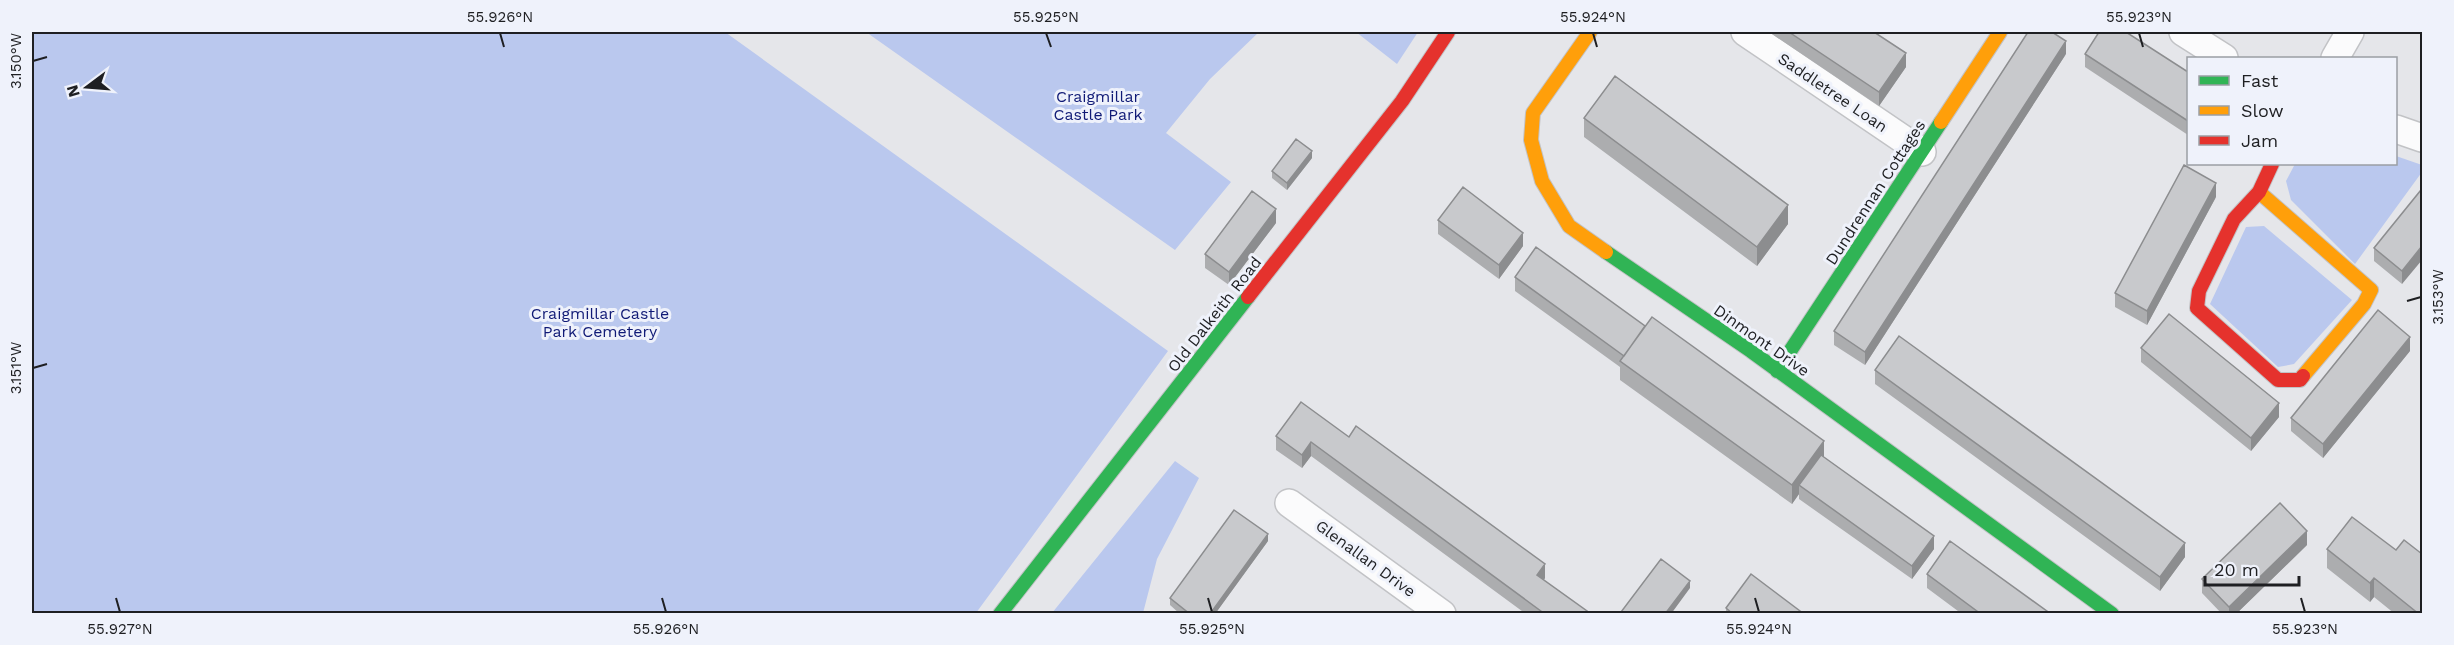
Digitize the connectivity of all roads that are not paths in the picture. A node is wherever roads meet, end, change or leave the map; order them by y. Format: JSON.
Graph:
{"nodes":[{"id":1,"x":1448,"y":32,"type":"edge"},
{"id":2,"x":1590,"y":32,"type":"edge"},
{"id":3,"x":1745,"y":32,"type":"edge"},
{"id":4,"x":2000,"y":32,"type":"edge"},
{"id":5,"x":2183,"y":32,"type":"edge"},
{"id":6,"x":2350,"y":32,"type":"edge"},
{"id":7,"x":2222,"y":57,"type":"edge"},
{"id":8,"x":2336,"y":57,"type":"edge"},
{"id":9,"x":2397,"y":129,"type":"edge"},
{"id":10,"x":2422,"y":138,"type":"edge"},
{"id":11,"x":1922,"y":152,"type":"junction"},
{"id":12,"x":2272,"y":165,"type":"edge"},
{"id":13,"x":2259,"y":192,"type":"junction"},
{"id":14,"x":1778,"y":371,"type":"junction"},
{"id":15,"x":1289,"y":503,"type":"dead end"},
{"id":16,"x":1000,"y":614,"type":"edge"},
{"id":17,"x":1442,"y":614,"type":"edge"},
{"id":18,"x":2112,"y":614,"type":"edge"}],
"edges":[{"from":1,"to":16,"type":"street","name":"Old Dalkeith Road"},
{"from":2,"to":14,"type":"street","name":"Dinmont Drive"},
{"from":3,"to":11,"type":"street","name":"Saddletree Loan"},
{"from":4,"to":11,"type":"street","name":"Dundrennan Cottages"},
{"from":5,"to":7,"type":"street"},
{"from":6,"to":8,"type":"street"},
{"from":9,"to":10,"type":"street"},
{"from":11,"to":14,"type":"street","name":"Dundrennan Cottages"},
{"from":12,"to":13,"type":"street"},
{"from":13,"to":13,"type":"street"},
{"from":14,"to":18,"type":"street","name":"Dinmont Drive"},
{"from":15,"to":17,"type":"street","name":"Glenallan Drive"}]}
